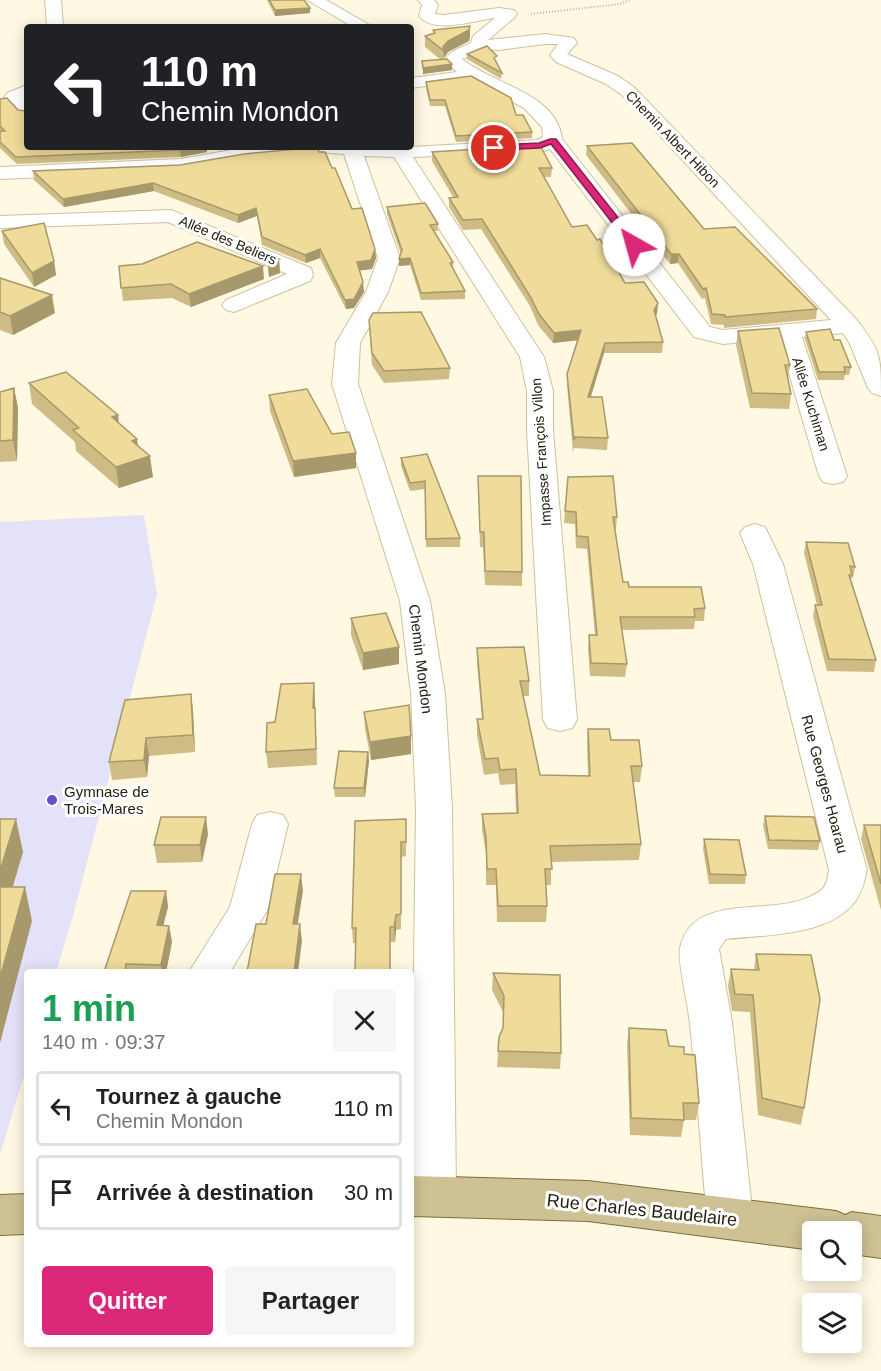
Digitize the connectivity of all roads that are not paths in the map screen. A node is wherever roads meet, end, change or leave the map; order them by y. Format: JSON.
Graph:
{"nodes":[{"id":1,"x":53,"y":0,"type":"edge"},
{"id":2,"x":315,"y":0,"type":"edge"},
{"id":3,"x":426,"y":0,"type":"edge"},
{"id":4,"x":55,"y":24,"type":"edge"},
{"id":5,"x":359,"y":24,"type":"edge"},
{"id":6,"x":483,"y":44,"type":"junction"},
{"id":7,"x":473,"y":75,"type":"junction"},
{"id":8,"x":414,"y":83,"type":"edge"},
{"id":9,"x":24,"y":92,"type":"edge"},
{"id":10,"x":24,"y":108,"type":"edge"},
{"id":11,"x":553,"y":140,"type":"junction"},
{"id":12,"x":60,"y":150,"type":"edge"},
{"id":13,"x":259,"y":150,"type":"edge"},
{"id":14,"x":352,"y":150,"type":"edge"},
{"id":15,"x":368,"y":150,"type":"edge"},
{"id":16,"x":400,"y":152,"type":"junction"},
{"id":17,"x":57,"y":170,"type":"junction"},
{"id":18,"x":0,"y":173,"type":"edge"},
{"id":19,"x":0,"y":222,"type":"edge"},
{"id":20,"x":234,"y":305,"type":"dead end"},
{"id":21,"x":849,"y":325,"type":"junction"},
{"id":22,"x":789,"y":332,"type":"junction"},
{"id":23,"x":881,"y":388,"type":"edge"},
{"id":24,"x":832,"y":476,"type":"dead end"},
{"id":25,"x":755,"y":533,"type":"dead end"},
{"id":26,"x":560,"y":720,"type":"dead end"},
{"id":27,"x":270,"y":824,"type":"dead end"},
{"id":28,"x":211,"y":969,"type":"edge"},
{"id":29,"x":422,"y":1195,"type":"edge"},
{"id":30,"x":24,"y":1214,"type":"edge"},
{"id":31,"x":0,"y":1215,"type":"edge"},
{"id":32,"x":730,"y":1220,"type":"junction"},
{"id":33,"x":802,"y":1228,"type":"edge"},
{"id":34,"x":862,"y":1235,"type":"edge"},
{"id":35,"x":881,"y":1238,"type":"edge"}],
"edges":[{"from":1,"to":4,"type":"street"},
{"from":2,"to":5,"type":"street"},
{"from":3,"to":6,"type":"street"},
{"from":6,"to":7,"type":"street"},
{"from":6,"to":21,"type":"street","name":"Chemin Albert Hibon"},
{"from":7,"to":8,"type":"street"},
{"from":7,"to":11,"type":"street"},
{"from":9,"to":10,"type":"street"},
{"from":11,"to":16,"type":"street"},
{"from":11,"to":22,"type":"street"},
{"from":12,"to":17,"type":"street"},
{"from":13,"to":17,"type":"street"},
{"from":14,"to":29,"type":"street","name":"Chemin Mondon"},
{"from":15,"to":16,"type":"street"},
{"from":16,"to":26,"type":"street","name":"Impasse François Villon"},
{"from":17,"to":18,"type":"street"},
{"from":19,"to":20,"type":"street","name":"Allée des Beliers"},
{"from":21,"to":22,"type":"street"},
{"from":21,"to":23,"type":"street","name":"Chemin Albert Hibon"},
{"from":22,"to":24,"type":"street","name":"Allée Kuchiman"},
{"from":25,"to":32,"type":"street","name":"Rue Georges Hoarau"},
{"from":27,"to":28,"type":"street"},
{"from":29,"to":32,"type":"main road","name":"Rue Charles Baudelaire"},
{"from":30,"to":31,"type":"main road"},
{"from":32,"to":33,"type":"main road","name":"Rue Charles Baudelaire"},
{"from":34,"to":35,"type":"main road"}]}
